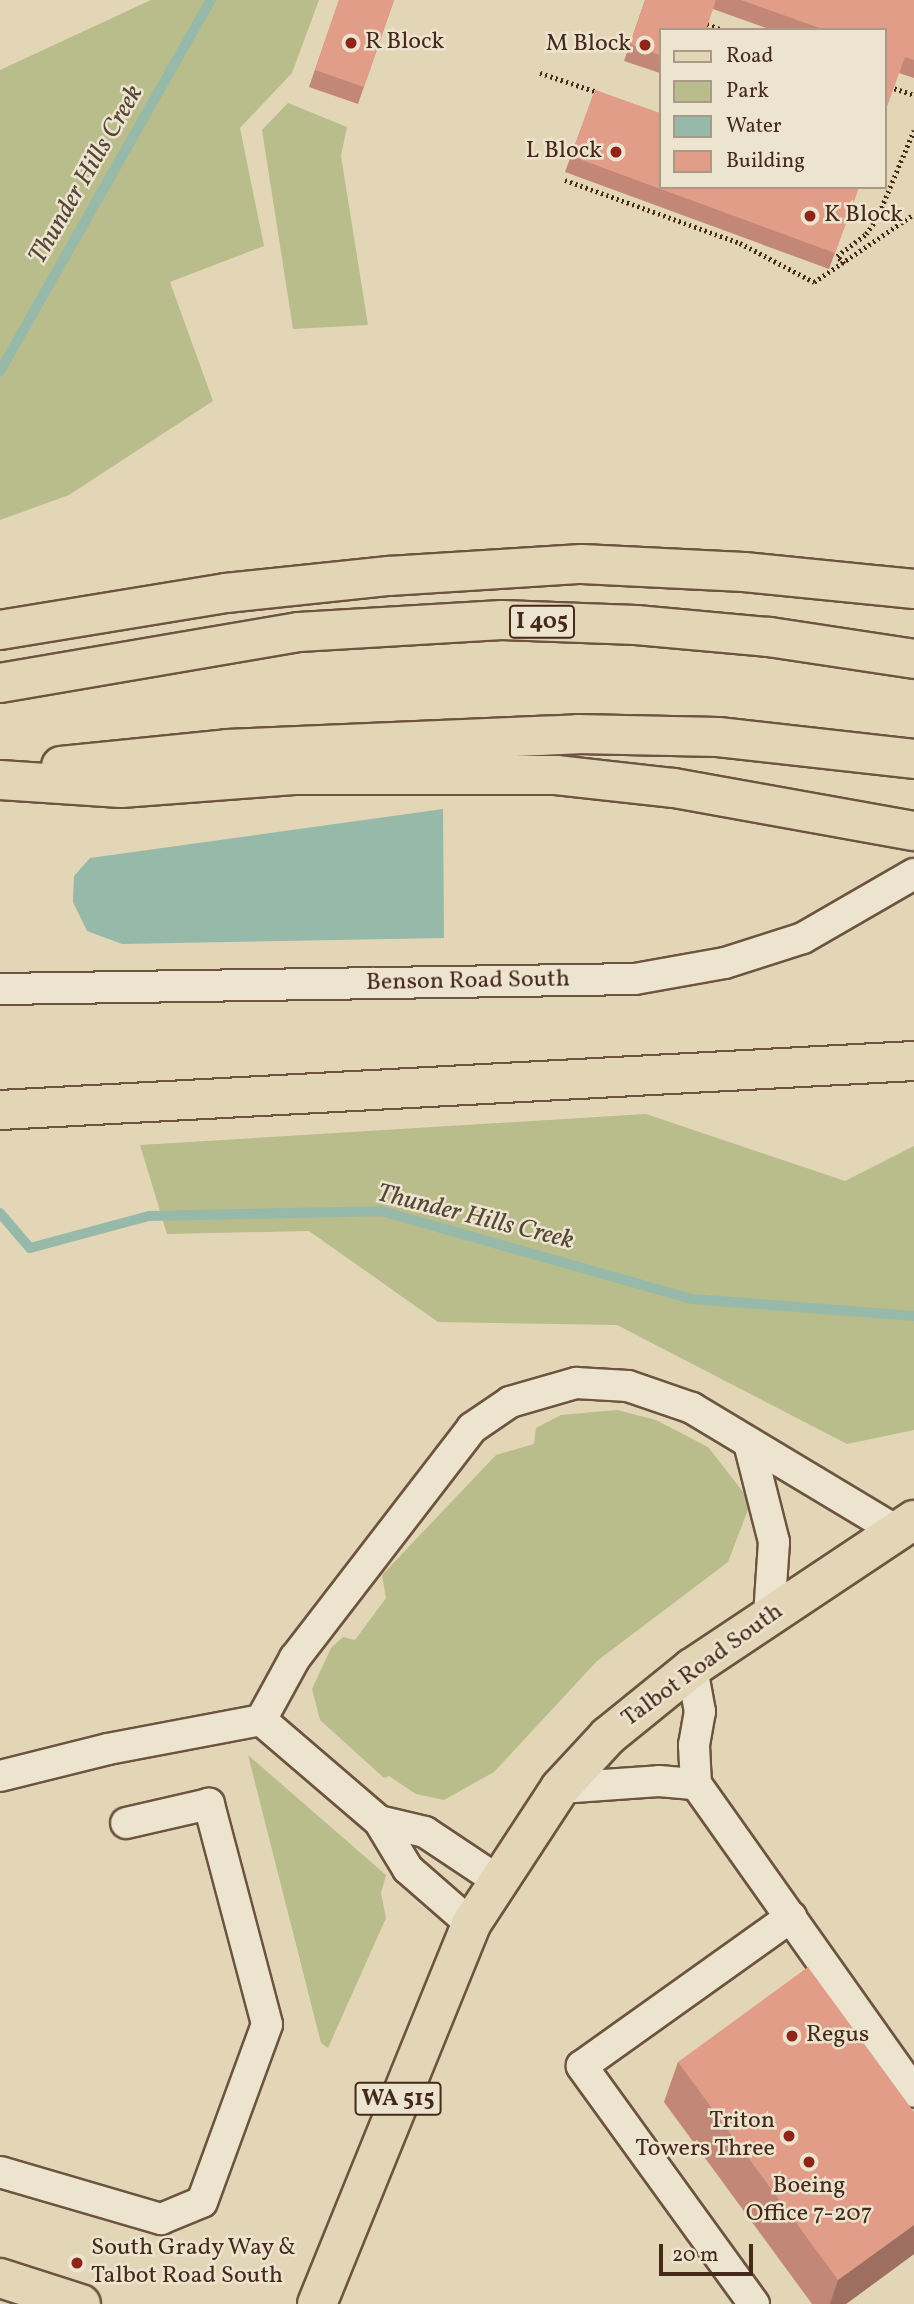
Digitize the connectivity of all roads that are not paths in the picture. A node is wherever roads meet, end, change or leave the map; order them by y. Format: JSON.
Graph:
{"nodes":[{"id":1,"x":914,"y":589,"type":"edge"},
{"id":2,"x":0,"y":630,"type":"edge"},
{"id":3,"x":914,"y":659,"type":"edge"},
{"id":4,"x":0,"y":683,"type":"edge"},
{"id":5,"x":914,"y":759,"type":"edge"},
{"id":6,"x":0,"y":772,"type":"edge"},
{"id":7,"x":0,"y":780,"type":"edge"},
{"id":8,"x":914,"y":831,"type":"edge"},
{"id":9,"x":914,"y":874,"type":"edge"},
{"id":10,"x":0,"y":989,"type":"edge"},
{"id":11,"x":914,"y":1061,"type":"edge"},
{"id":12,"x":0,"y":1110,"type":"edge"},
{"id":13,"x":749,"y":1443,"type":"junction"},
{"id":14,"x":905,"y":1525,"type":"edge"},
{"id":15,"x":769,"y":1616,"type":"junction"},
{"id":16,"x":692,"y":1668,"type":"junction"},
{"id":17,"x":261,"y":1720,"type":"junction"},
{"id":18,"x":0,"y":1776,"type":"edge"},
{"id":19,"x":696,"y":1784,"type":"junction"},
{"id":20,"x":560,"y":1788,"type":"junction"},
{"id":21,"x":379,"y":1821,"type":"junction"},
{"id":22,"x":126,"y":1823,"type":"dead end"},
{"id":23,"x":497,"y":1880,"type":"junction"},
{"id":24,"x":791,"y":1917,"type":"junction"},
{"id":25,"x":471,"y":1924,"type":"junction"},
{"id":26,"x":914,"y":2092,"type":"edge"},
{"id":27,"x":0,"y":2172,"type":"edge"},
{"id":28,"x":0,"y":2277,"type":"edge"},
{"id":29,"x":326,"y":2294,"type":"edge"},
{"id":30,"x":81,"y":2304,"type":"edge"},
{"id":31,"x":754,"y":2304,"type":"edge"}],
"edges":[{"from":1,"to":2,"type":"main road"},
{"from":3,"to":4,"type":"main road","number":"I 405"},
{"from":5,"to":6,"type":"main road"},
{"from":7,"to":8,"type":"main road"},
{"from":9,"to":10,"type":"street","name":"Benson Road South"},
{"from":11,"to":12,"type":"main road"},
{"from":13,"to":14,"type":"street"},
{"from":13,"to":15,"type":"street"},
{"from":13,"to":17,"type":"street"},
{"from":14,"to":15,"type":"main road","name":"Talbot Road South","number":"WA 515"},
{"from":15,"to":16,"type":"main road","name":"Talbot Road South","number":"WA 515"},
{"from":16,"to":19,"type":"street"},
{"from":16,"to":20,"type":"main road","name":"Talbot Road South","number":"WA 515"},
{"from":17,"to":18,"type":"street"},
{"from":17,"to":21,"type":"street"},
{"from":19,"to":20,"type":"street"},
{"from":19,"to":24,"type":"street"},
{"from":20,"to":23,"type":"main road","name":"Talbot Road South","number":"WA 515"},
{"from":21,"to":23,"type":"street"},
{"from":21,"to":25,"type":"street"},
{"from":22,"to":27,"type":"street"},
{"from":23,"to":25,"type":"main road","name":"Talbot Road South","number":"WA 515"},
{"from":24,"to":26,"type":"street"},
{"from":24,"to":31,"type":"street"},
{"from":25,"to":29,"type":"main road","name":"Talbot Road South","number":"WA 515"},
{"from":28,"to":30,"type":"main road"}]}
